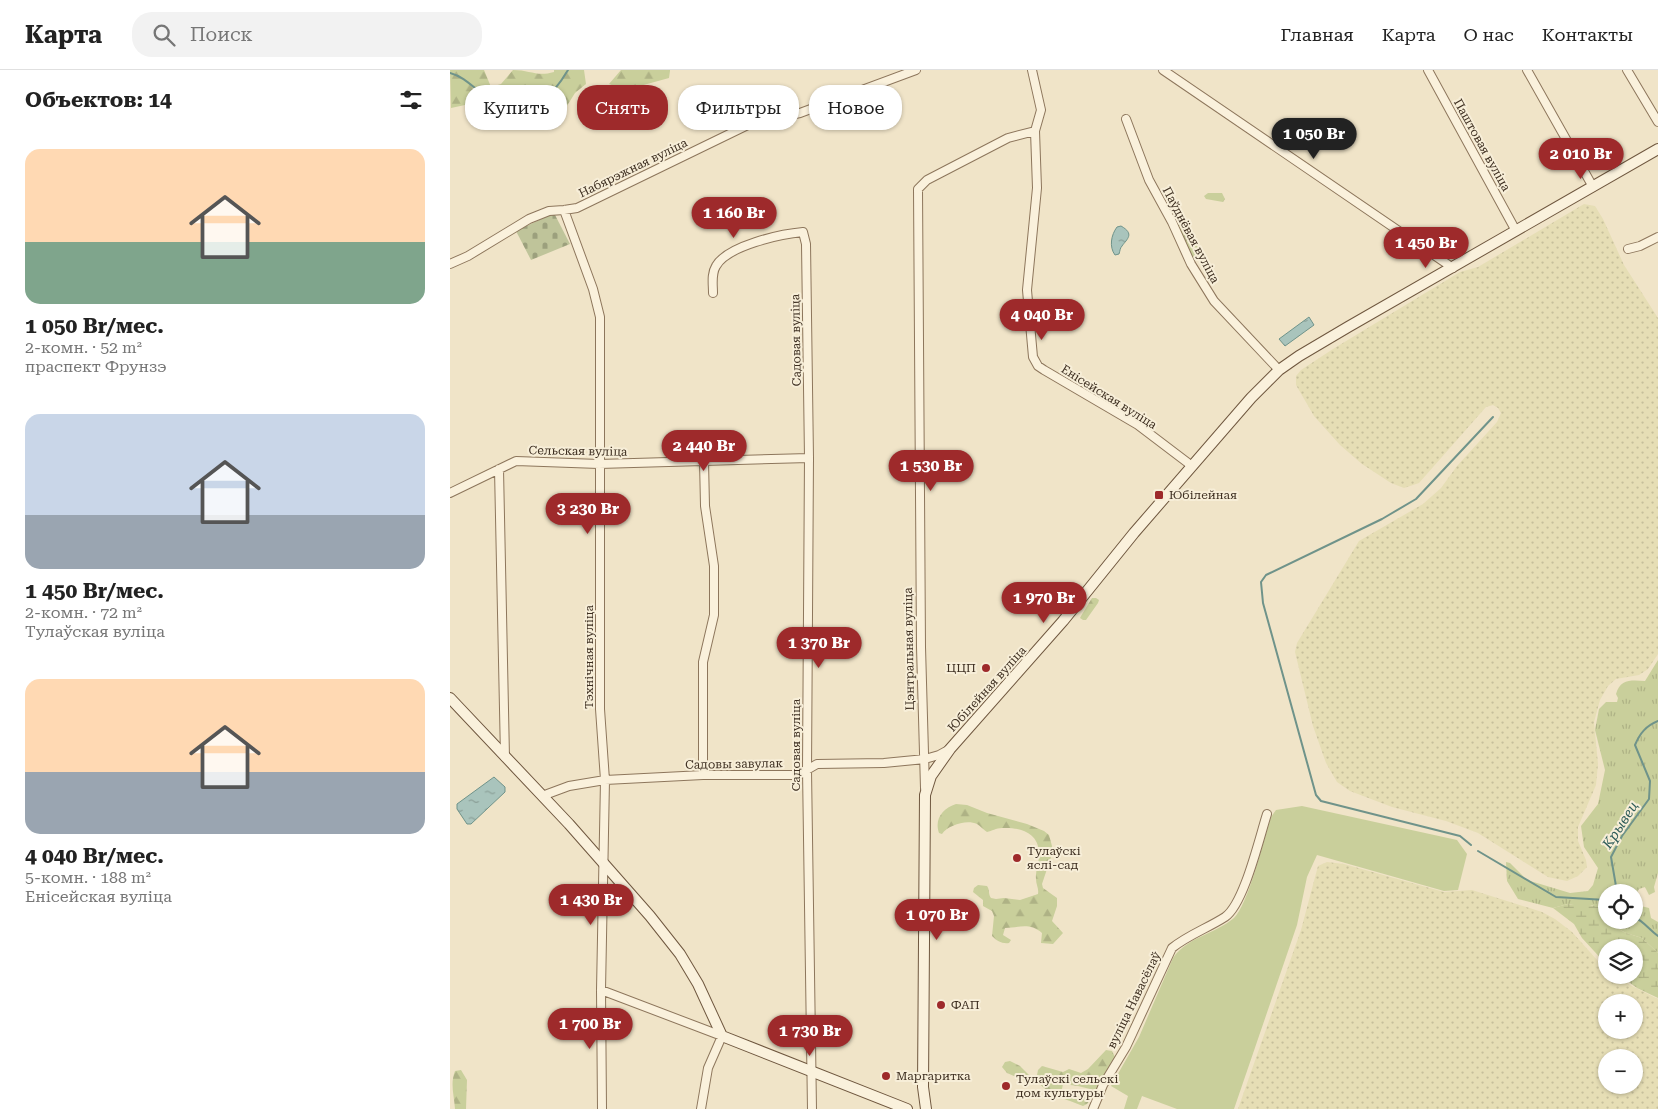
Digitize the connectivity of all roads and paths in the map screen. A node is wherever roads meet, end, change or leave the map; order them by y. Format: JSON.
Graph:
{"nodes":[{"id":1,"x":916,"y":70,"type":"edge"},
{"id":2,"x":1032,"y":70,"type":"edge"},
{"id":3,"x":1163,"y":70,"type":"edge"},
{"id":4,"x":1428,"y":70,"type":"edge"},
{"id":5,"x":1527,"y":70,"type":"edge"},
{"id":6,"x":1627,"y":70,"type":"edge"},
{"id":7,"x":1126,"y":119,"type":"dead end"},
{"id":8,"x":1658,"y":122,"type":"edge"},
{"id":9,"x":1035,"y":131,"type":"junction"},
{"id":10,"x":1658,"y":149,"type":"edge"},
{"id":11,"x":1593,"y":187,"type":"junction"},
{"id":12,"x":564,"y":210,"type":"junction"},
{"id":13,"x":1516,"y":231,"type":"junction"},
{"id":14,"x":1658,"y":237,"type":"edge"},
{"id":15,"x":1628,"y":249,"type":"dead end"},
{"id":16,"x":450,"y":264,"type":"edge"},
{"id":17,"x":1453,"y":268,"type":"junction"},
{"id":18,"x":713,"y":294,"type":"dead end"},
{"id":19,"x":1279,"y":370,"type":"junction"},
{"id":20,"x":809,"y":458,"type":"junction"},
{"id":21,"x":704,"y":461,"type":"junction"},
{"id":22,"x":599,"y":464,"type":"junction"},
{"id":23,"x":1192,"y":466,"type":"junction"},
{"id":24,"x":499,"y":469,"type":"junction"},
{"id":25,"x":450,"y":493,"type":"edge"},
{"id":26,"x":450,"y":698,"type":"edge"},
{"id":27,"x":950,"y":749,"type":"junction"},
{"id":28,"x":505,"y":757,"type":"junction"},
{"id":29,"x":925,"y":759,"type":"junction"},
{"id":30,"x":807,"y":770,"type":"junction"},
{"id":31,"x":703,"y":774,"type":"junction"},
{"id":32,"x":605,"y":780,"type":"junction"},
{"id":33,"x":925,"y":795,"type":"junction"},
{"id":34,"x":542,"y":796,"type":"junction"},
{"id":35,"x":1267,"y":814,"type":"dead end"},
{"id":36,"x":603,"y":862,"type":"junction"},
{"id":37,"x":601,"y":990,"type":"junction"},
{"id":38,"x":722,"y":1036,"type":"junction"},
{"id":39,"x":811,"y":1071,"type":"junction"},
{"id":40,"x":602,"y":1109,"type":"edge"},
{"id":41,"x":702,"y":1109,"type":"edge"},
{"id":42,"x":812,"y":1109,"type":"edge"},
{"id":43,"x":907,"y":1109,"type":"edge"},
{"id":44,"x":926,"y":1109,"type":"edge"},
{"id":45,"x":1093,"y":1109,"type":"edge"}],
"edges":[{"from":1,"to":12,"type":"street","name":"Набярэжная вуліца"},
{"from":2,"to":9,"type":"street","name":"Енісейская вуліца"},
{"from":3,"to":17,"type":"street"},
{"from":4,"to":13,"type":"street","name":"Паштовая вуліца"},
{"from":5,"to":11,"type":"street"},
{"from":6,"to":8,"type":"street"},
{"from":7,"to":19,"type":"street","name":"Паўднёвая вуліца"},
{"from":9,"to":23,"type":"street","name":"Енісейская вуліца"},
{"from":9,"to":29,"type":"street","name":"Цэнтральная вуліца"},
{"from":10,"to":11,"type":"main road","name":"Юбілейная вуліца"},
{"from":11,"to":13,"type":"main road","name":"Юбілейная вуліца"},
{"from":12,"to":16,"type":"street","name":"Набярэжная вуліца"},
{"from":12,"to":22,"type":"street","name":"Тэхнічная вуліца"},
{"from":13,"to":17,"type":"main road","name":"Юбілейная вуліца"},
{"from":14,"to":15,"type":"street"},
{"from":17,"to":19,"type":"main road","name":"Юбілейная вуліца"},
{"from":18,"to":20,"type":"street","name":"Садовая вуліца"},
{"from":19,"to":23,"type":"main road","name":"Юбілейная вуліца"},
{"from":20,"to":21,"type":"street","name":"Сельская вуліца"},
{"from":20,"to":30,"type":"street","name":"Садовая вуліца"},
{"from":21,"to":22,"type":"street","name":"Сельская вуліца"},
{"from":21,"to":31,"type":"street"},
{"from":22,"to":24,"type":"street","name":"Сельская вуліца"},
{"from":22,"to":32,"type":"street","name":"Тэхнічная вуліца"},
{"from":23,"to":27,"type":"main road","name":"Юбілейная вуліца"},
{"from":24,"to":25,"type":"street","name":"Сельская вуліца"},
{"from":24,"to":28,"type":"street"},
{"from":26,"to":28,"type":"main road"},
{"from":27,"to":29,"type":"street","name":"Садовы завулак"},
{"from":27,"to":33,"type":"main road","name":"Юбілейная вуліца"},
{"from":28,"to":34,"type":"main road"},
{"from":29,"to":30,"type":"street","name":"Садовы завулак"},
{"from":29,"to":33,"type":"street","name":"Цэнтральная вуліца"},
{"from":30,"to":31,"type":"street","name":"Садовы завулак"},
{"from":30,"to":39,"type":"street","name":"Садовая вуліца"},
{"from":31,"to":32,"type":"street","name":"Садовы завулак"},
{"from":32,"to":34,"type":"street","name":"Садовы завулак"},
{"from":32,"to":36,"type":"street","name":"Тэхнічная вуліца"},
{"from":33,"to":44,"type":"main road","name":"Цэнтральная вуліца"},
{"from":34,"to":36,"type":"main road"},
{"from":35,"to":45,"type":"street","name":"вуліца Навасёлаў"},
{"from":36,"to":37,"type":"street","name":"Тэхнічная вуліца"},
{"from":36,"to":38,"type":"main road"},
{"from":37,"to":38,"type":"street"},
{"from":37,"to":40,"type":"street","name":"Тэхнічная вуліца"},
{"from":38,"to":39,"type":"main road"},
{"from":38,"to":41,"type":"street"},
{"from":39,"to":42,"type":"street","name":"Садовая вуліца"},
{"from":39,"to":43,"type":"main road"}]}
